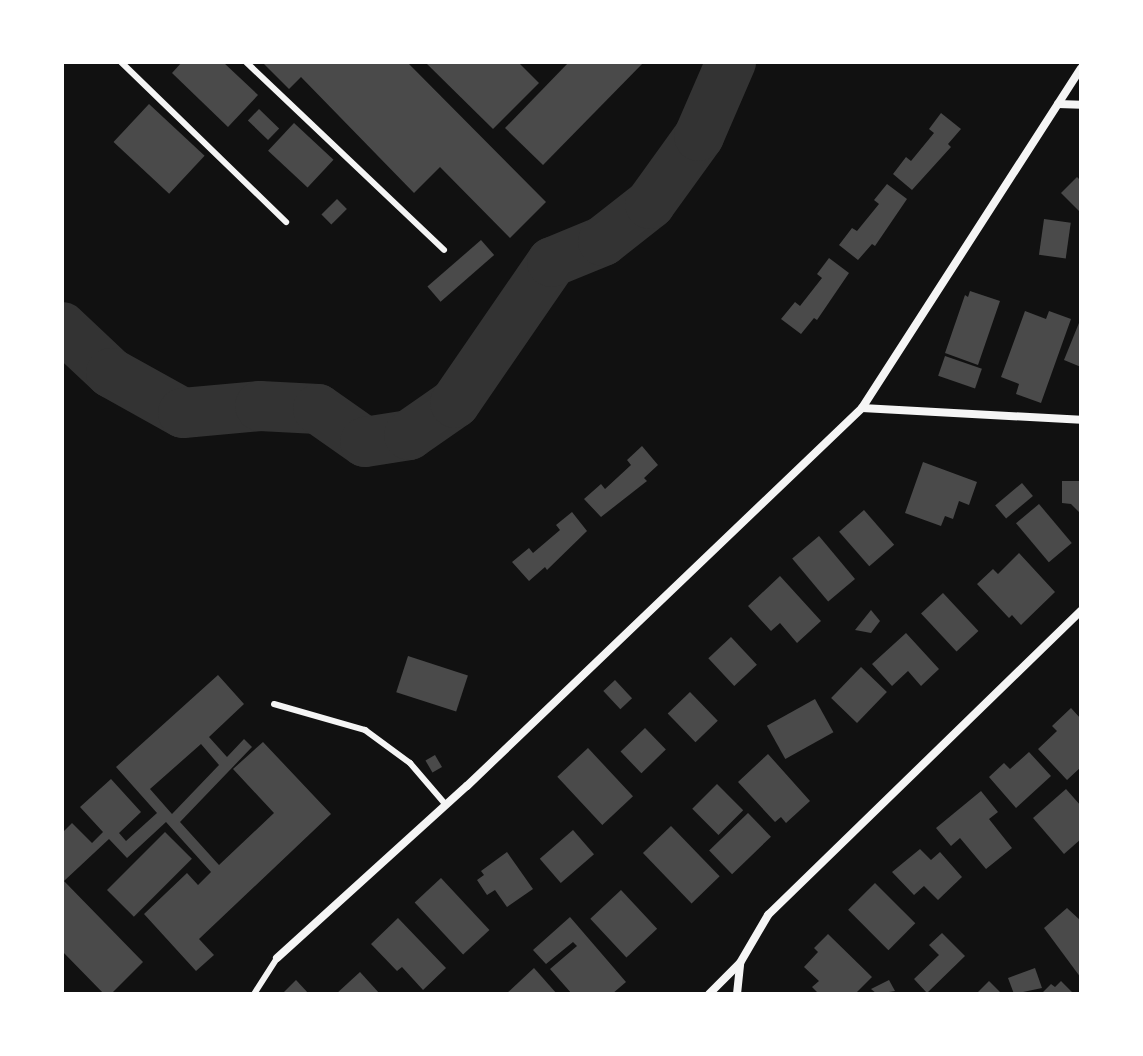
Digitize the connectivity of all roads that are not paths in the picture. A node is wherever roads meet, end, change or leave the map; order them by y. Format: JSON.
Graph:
{"nodes":[{"id":1,"x":121,"y":62,"type":"edge"},
{"id":2,"x":246,"y":62,"type":"edge"},
{"id":3,"x":1081,"y":68,"type":"edge"},
{"id":4,"x":1058,"y":104,"type":"junction"},
{"id":5,"x":1081,"y":105,"type":"edge"},
{"id":6,"x":286,"y":222,"type":"dead end"},
{"id":7,"x":444,"y":250,"type":"dead end"},
{"id":8,"x":862,"y":408,"type":"junction"},
{"id":9,"x":1081,"y":420,"type":"edge"},
{"id":10,"x":1081,"y":611,"type":"edge"},
{"id":11,"x":274,"y":704,"type":"dead end"},
{"id":12,"x":446,"y":805,"type":"junction"},
{"id":13,"x":277,"y":958,"type":"joint"},
{"id":14,"x":740,"y":963,"type":"junction"},
{"id":15,"x":254,"y":994,"type":"edge"},
{"id":16,"x":709,"y":994,"type":"edge"},
{"id":17,"x":737,"y":994,"type":"edge"}],
"edges":[{"from":1,"to":6,"type":"lane"},
{"from":2,"to":7,"type":"lane"},
{"from":3,"to":4,"type":"street"},
{"from":4,"to":5,"type":"street"},
{"from":4,"to":8,"type":"street"},
{"from":8,"to":9,"type":"street"},
{"from":8,"to":12,"type":"street"},
{"from":10,"to":14,"type":"street"},
{"from":11,"to":12,"type":"lane"},
{"from":12,"to":13,"type":"street"},
{"from":13,"to":15,"type":"lane"},
{"from":14,"to":16,"type":"street"},
{"from":14,"to":17,"type":"street"}]}
